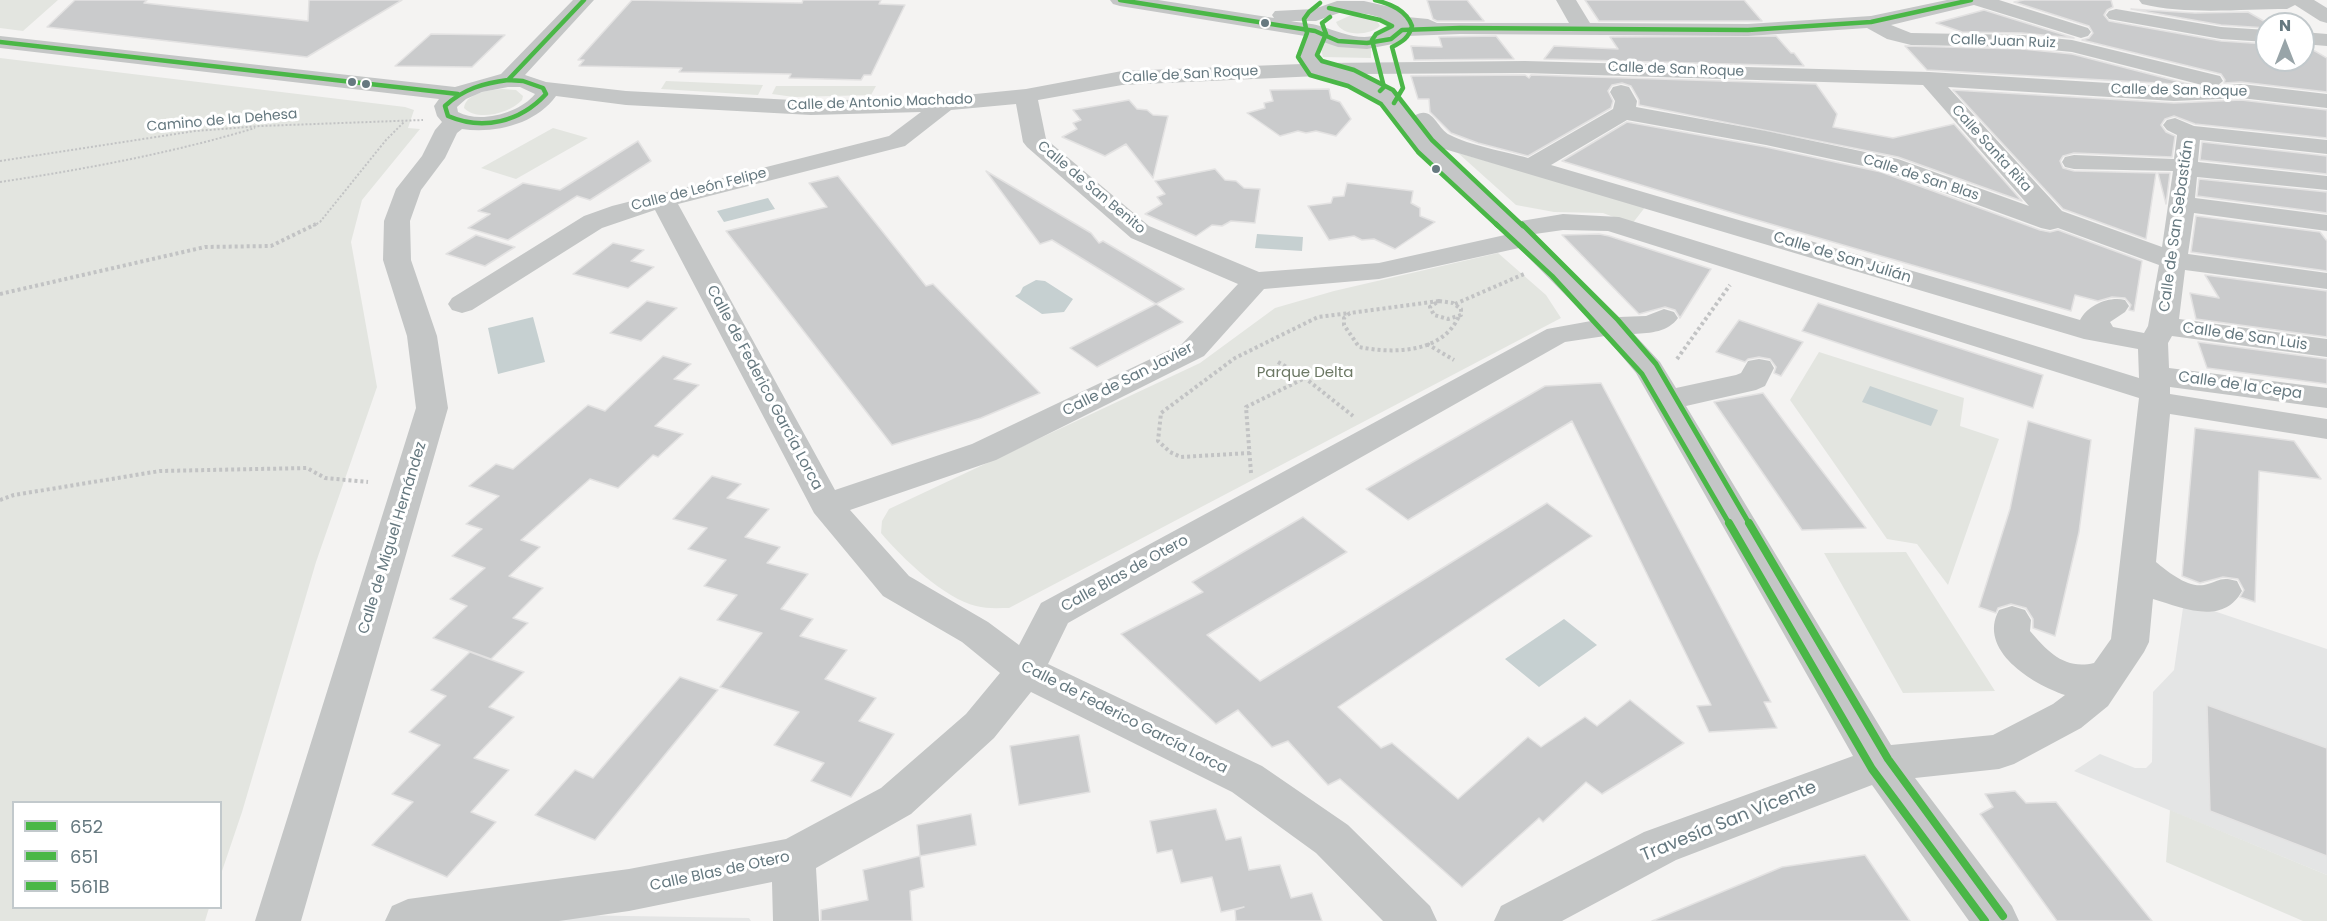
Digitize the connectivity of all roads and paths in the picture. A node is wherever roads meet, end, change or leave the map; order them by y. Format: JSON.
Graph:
{"nodes":[{"id":1,"x":584,"y":0,"type":"edge"},
{"id":2,"x":1120,"y":0,"type":"edge"},
{"id":3,"x":1293,"y":0,"type":"edge"},
{"id":4,"x":1566,"y":0,"type":"edge"},
{"id":5,"x":1966,"y":1,"type":"edge"},
{"id":6,"x":2298,"y":2,"type":"edge"},
{"id":7,"x":2327,"y":4,"type":"edge"},
{"id":8,"x":2136,"y":6,"type":"edge"},
{"id":9,"x":1330,"y":11,"type":"edge"},
{"id":10,"x":1212,"y":13,"type":"junction"},
{"id":11,"x":1273,"y":15,"type":"junction"},
{"id":12,"x":2327,"y":17,"type":"edge"},
{"id":13,"x":2206,"y":21,"type":"junction"},
{"id":14,"x":1871,"y":22,"type":"junction"},
{"id":15,"x":1401,"y":26,"type":"junction"},
{"id":16,"x":1527,"y":28,"type":"junction"},
{"id":17,"x":1583,"y":29,"type":"junction"},
{"id":18,"x":2255,"y":33,"type":"edge"},
{"id":19,"x":2094,"y":36,"type":"junction"},
{"id":20,"x":1887,"y":37,"type":"dead end"},
{"id":21,"x":0,"y":42,"type":"edge"},
{"id":22,"x":1381,"y":42,"type":"junction"},
{"id":23,"x":2072,"y":46,"type":"junction"},
{"id":24,"x":1525,"y":67,"type":"junction"},
{"id":25,"x":1610,"y":68,"type":"junction"},
{"id":26,"x":1317,"y":69,"type":"junction"},
{"id":27,"x":2228,"y":73,"type":"junction"},
{"id":28,"x":1929,"y":79,"type":"junction"},
{"id":29,"x":508,"y":80,"type":"junction"},
{"id":30,"x":543,"y":88,"type":"junction"},
{"id":31,"x":1388,"y":89,"type":"junction"},
{"id":32,"x":458,"y":94,"type":"junction"},
{"id":33,"x":1026,"y":96,"type":"junction"},
{"id":34,"x":626,"y":98,"type":"junction"},
{"id":35,"x":2327,"y":101,"type":"edge"},
{"id":36,"x":945,"y":104,"type":"junction"},
{"id":37,"x":515,"y":117,"type":"junction"},
{"id":38,"x":453,"y":119,"type":"junction"},
{"id":39,"x":1615,"y":121,"type":"junction"},
{"id":40,"x":404,"y":122,"type":"junction"},
{"id":41,"x":261,"y":126,"type":"junction"},
{"id":42,"x":2327,"y":147,"type":"edge"},
{"id":43,"x":433,"y":158,"type":"junction"},
{"id":44,"x":0,"y":161,"type":"edge"},
{"id":45,"x":2074,"y":162,"type":"dead end"},
{"id":46,"x":1532,"y":166,"type":"junction"},
{"id":47,"x":2177,"y":166,"type":"junction"},
{"id":48,"x":2311,"y":179,"type":"edge"},
{"id":49,"x":0,"y":182,"type":"edge"},
{"id":50,"x":663,"y":200,"type":"junction"},
{"id":51,"x":2182,"y":204,"type":"junction"},
{"id":52,"x":2049,"y":222,"type":"junction"},
{"id":53,"x":2327,"y":222,"type":"edge"},
{"id":54,"x":1519,"y":234,"type":"junction"},
{"id":55,"x":2172,"y":260,"type":"junction"},
{"id":56,"x":1528,"y":273,"type":"dead end"},
{"id":57,"x":1256,"y":281,"type":"junction"},
{"id":58,"x":2327,"y":281,"type":"edge"},
{"id":59,"x":1731,"y":284,"type":"dead end"},
{"id":60,"x":0,"y":294,"type":"edge"},
{"id":61,"x":1439,"y":301,"type":"junction"},
{"id":62,"x":462,"y":304,"type":"dead end"},
{"id":63,"x":1455,"y":304,"type":"junction"},
{"id":64,"x":1350,"y":313,"type":"junction"},
{"id":65,"x":1459,"y":316,"type":"junction"},
{"id":66,"x":1664,"y":318,"type":"dead end"},
{"id":67,"x":1612,"y":326,"type":"junction"},
{"id":68,"x":2158,"y":334,"type":"junction"},
{"id":69,"x":1426,"y":344,"type":"junction"},
{"id":70,"x":2327,"y":348,"type":"edge"},
{"id":71,"x":2013,"y":349,"type":"junction"},
{"id":72,"x":1278,"y":362,"type":"dead end"},
{"id":73,"x":1675,"y":363,"type":"dead end"},
{"id":74,"x":1462,"y":365,"type":"dead end"},
{"id":75,"x":1759,"y":368,"type":"dead end"},
{"id":76,"x":2034,"y":372,"type":"dead end"},
{"id":77,"x":1305,"y":378,"type":"junction"},
{"id":78,"x":2154,"y":390,"type":"junction"},
{"id":79,"x":2327,"y":398,"type":"edge"},
{"id":80,"x":1667,"y":400,"type":"junction"},
{"id":81,"x":1356,"y":419,"type":"dead end"},
{"id":82,"x":2327,"y":429,"type":"edge"},
{"id":83,"x":1250,"y":453,"type":"junction"},
{"id":84,"x":1251,"y":475,"type":"dead end"},
{"id":85,"x":368,"y":482,"type":"dead end"},
{"id":86,"x":0,"y":500,"type":"edge"},
{"id":87,"x":826,"y":505,"type":"junction"},
{"id":88,"x":2138,"y":567,"type":"junction"},
{"id":89,"x":2224,"y":591,"type":"dead end"},
{"id":90,"x":2012,"y":620,"type":"dead end"},
{"id":91,"x":1025,"y":671,"type":"junction"},
{"id":92,"x":2108,"y":674,"type":"junction"},
{"id":93,"x":1880,"y":764,"type":"junction"},
{"id":94,"x":793,"y":858,"type":"junction"},
{"id":95,"x":278,"y":921,"type":"edge"},
{"id":96,"x":408,"y":921,"type":"edge"},
{"id":97,"x":795,"y":921,"type":"edge"},
{"id":98,"x":1414,"y":921,"type":"edge"},
{"id":99,"x":1517,"y":921,"type":"edge"},
{"id":100,"x":1996,"y":921,"type":"edge"}],
"edges":[{"from":1,"to":29,"type":"street"},
{"from":2,"to":10,"type":"street"},
{"from":3,"to":11,"type":"street"},
{"from":4,"to":17,"type":"street"},
{"from":5,"to":14,"type":"street"},
{"from":5,"to":19,"type":"street"},
{"from":6,"to":7,"type":"street"},
{"from":6,"to":12,"type":"street"},
{"from":6,"to":13,"type":"street"},
{"from":8,"to":13,"type":"street"},
{"from":8,"to":13,"type":"street"},
{"from":8,"to":19,"type":"street"},
{"from":9,"to":10,"type":"street"},
{"from":9,"to":11,"type":"street"},
{"from":9,"to":15,"type":"street"},
{"from":9,"to":22,"type":"street"},
{"from":9,"to":26,"type":"street"},
{"from":10,"to":11,"type":"street"},
{"from":13,"to":18,"type":"street"},
{"from":13,"to":27,"type":"street"},
{"from":14,"to":17,"type":"street"},
{"from":14,"to":23,"type":"street","name":"Calle Juan Ruiz"},
{"from":15,"to":16,"type":"street"},
{"from":15,"to":22,"type":"street"},
{"from":16,"to":17,"type":"street"},
{"from":16,"to":24,"type":"street"},
{"from":19,"to":23,"type":"street"},
{"from":20,"to":28,"type":"street","name":"Calle Santa Rita"},
{"from":21,"to":32,"type":"street"},
{"from":22,"to":31,"type":"street"},
{"from":23,"to":27,"type":"street","name":"Calle Juan Ruiz"},
{"from":24,"to":25,"type":"street","name":"Calle de San Roque"},
{"from":24,"to":31,"type":"street","name":"Calle de San Roque"},
{"from":25,"to":28,"type":"street","name":"Calle de San Roque"},
{"from":25,"to":39,"type":"street"},
{"from":26,"to":31,"type":"street","name":"Calle de San Roque"},
{"from":26,"to":31,"type":"street"},
{"from":26,"to":33,"type":"street","name":"Calle de San Roque"},
{"from":27,"to":28,"type":"street","name":"Calle de San Roque"},
{"from":27,"to":35,"type":"street","name":"Calle de San Roque"},
{"from":28,"to":52,"type":"street","name":"Calle Santa Rita"},
{"from":29,"to":30,"type":"street","name":"Calle de Antonio Machado"},
{"from":29,"to":32,"type":"street"},
{"from":30,"to":34,"type":"street","name":"Calle de Antonio Machado"},
{"from":30,"to":37,"type":"street"},
{"from":31,"to":46,"type":"street","name":"Calle de San Julián"},
{"from":31,"to":54,"type":"street"},
{"from":32,"to":38,"type":"street","name":"Calle de Miguel Hernández"},
{"from":33,"to":36,"type":"street","name":"Calle de Antonio Machado"},
{"from":33,"to":57,"type":"street","name":"Calle de San Benito"},
{"from":34,"to":36,"type":"street","name":"Calle de Antonio Machado"},
{"from":34,"to":37,"type":"street","name":"Calle de Antonio Machado"},
{"from":36,"to":50,"type":"street","name":"Calle de León Felipe"},
{"from":37,"to":38,"type":"street"},
{"from":37,"to":43,"type":"street","name":"Calle de Miguel Hernández"},
{"from":38,"to":40,"type":"path","name":"Camino de la Dehesa"},
{"from":38,"to":43,"type":"street","name":"Calle de Miguel Hernández"},
{"from":39,"to":46,"type":"street"},
{"from":39,"to":52,"type":"street","name":"Calle de San Blas"},
{"from":40,"to":41,"type":"path","name":"Camino de la Dehesa"},
{"from":40,"to":60,"type":"path"},
{"from":41,"to":44,"type":"path","name":"Camino de la Dehesa"},
{"from":41,"to":49,"type":"path"},
{"from":42,"to":47,"type":"street","name":"Calle de San Sebastián"},
{"from":43,"to":95,"type":"street","name":"Calle de Miguel Hernández"},
{"from":45,"to":47,"type":"street"},
{"from":46,"to":68,"type":"street","name":"Calle de San Julián"},
{"from":47,"to":48,"type":"street"},
{"from":47,"to":51,"type":"street","name":"Calle de San Sebastián"},
{"from":50,"to":62,"type":"street","name":"Calle de León Felipe"},
{"from":50,"to":87,"type":"street","name":"Calle de Federico García Lorca"},
{"from":51,"to":53,"type":"street"},
{"from":51,"to":55,"type":"street","name":"Calle de San Sebastián"},
{"from":52,"to":55,"type":"street","name":"Calle de San Blas"},
{"from":54,"to":57,"type":"street"},
{"from":54,"to":67,"type":"street"},
{"from":54,"to":71,"type":"street"},
{"from":55,"to":58,"type":"street","name":"Calle de San Blas"},
{"from":55,"to":68,"type":"street","name":"Calle de San Sebastián"},
{"from":56,"to":63,"type":"path"},
{"from":57,"to":87,"type":"street","name":"Calle de San Javier"},
{"from":59,"to":73,"type":"path"},
{"from":61,"to":63,"type":"path"},
{"from":61,"to":64,"type":"path"},
{"from":61,"to":65,"type":"path"},
{"from":63,"to":65,"type":"path"},
{"from":64,"to":69,"type":"path"},
{"from":64,"to":83,"type":"path"},
{"from":65,"to":69,"type":"path"},
{"from":66,"to":67,"type":"street","name":"Calle Blas de Otero"},
{"from":67,"to":80,"type":"street"},
{"from":67,"to":91,"type":"street","name":"Calle Blas de Otero"},
{"from":68,"to":70,"type":"street","name":"Calle de San Luis"},
{"from":68,"to":78,"type":"street","name":"Calle de San Sebastián"},
{"from":69,"to":74,"type":"path"},
{"from":71,"to":76,"type":"street"},
{"from":71,"to":78,"type":"street"},
{"from":72,"to":77,"type":"path"},
{"from":75,"to":80,"type":"street"},
{"from":77,"to":81,"type":"path"},
{"from":77,"to":83,"type":"path"},
{"from":78,"to":79,"type":"street","name":"Calle de la Cepa"},
{"from":78,"to":82,"type":"street","name":"Calle de la Cepa"},
{"from":78,"to":88,"type":"street","name":"Calle de San Sebastián"},
{"from":80,"to":93,"type":"street"},
{"from":83,"to":84,"type":"path"},
{"from":85,"to":86,"type":"path"},
{"from":87,"to":91,"type":"street","name":"Calle de Federico García Lorca"},
{"from":88,"to":89,"type":"street"},
{"from":88,"to":92,"type":"street","name":"Calle de San Sebastián"},
{"from":90,"to":92,"type":"street"},
{"from":91,"to":94,"type":"street","name":"Calle Blas de Otero"},
{"from":91,"to":98,"type":"street","name":"Calle de Federico García Lorca"},
{"from":92,"to":93,"type":"street","name":"Calle de San Sebastián"},
{"from":93,"to":99,"type":"street","name":"Travesía San Vicente"},
{"from":93,"to":100,"type":"street"},
{"from":94,"to":96,"type":"street","name":"Calle Blas de Otero"},
{"from":94,"to":97,"type":"street"}]}
